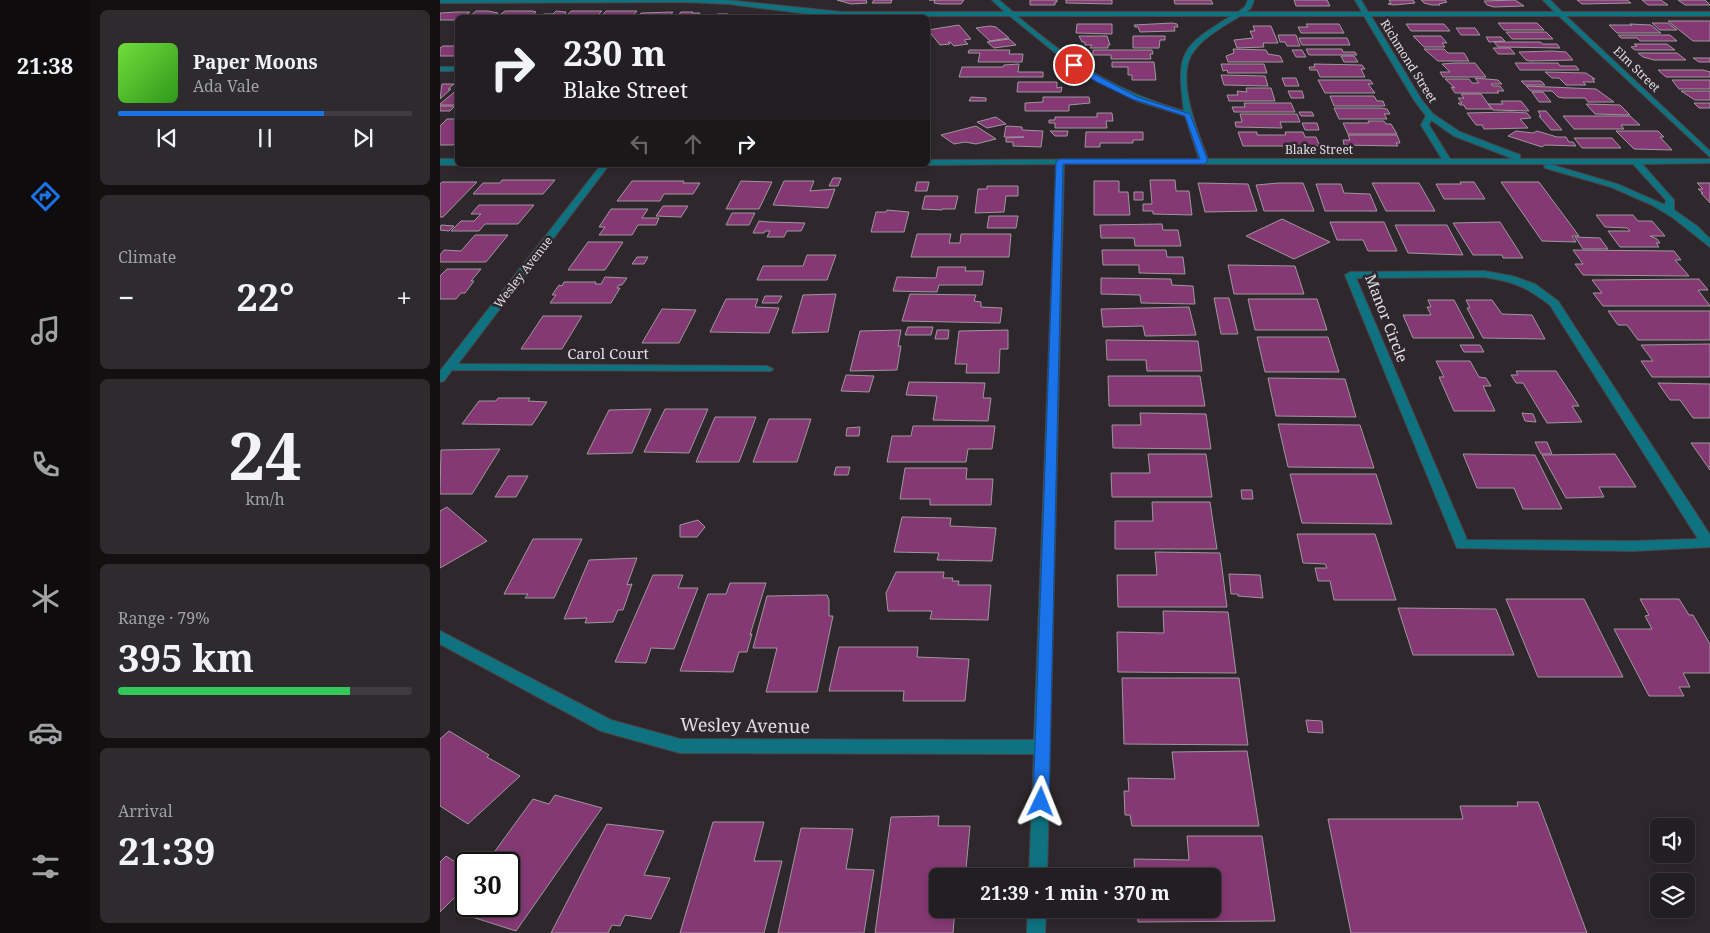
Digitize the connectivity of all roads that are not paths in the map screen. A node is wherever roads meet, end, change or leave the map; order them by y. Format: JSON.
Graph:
{"nodes":[{"id":1,"x":995,"y":0,"type":"edge"},
{"id":2,"x":1251,"y":0,"type":"edge"},
{"id":3,"x":1358,"y":0,"type":"edge"},
{"id":4,"x":1546,"y":0,"type":"edge"},
{"id":5,"x":440,"y":1,"type":"edge"},
{"id":6,"x":1239,"y":14,"type":"junction"},
{"id":7,"x":1368,"y":14,"type":"junction"},
{"id":8,"x":1561,"y":14,"type":"junction"},
{"id":9,"x":1710,"y":14,"type":"edge"},
{"id":10,"x":1012,"y":15,"type":"junction"},
{"id":11,"x":440,"y":69,"type":"edge"},
{"id":12,"x":455,"y":69,"type":"edge"},
{"id":13,"x":1188,"y":115,"type":"junction"},
{"id":14,"x":1430,"y":116,"type":"junction"},
{"id":15,"x":1710,"y":155,"type":"edge"},
{"id":16,"x":1204,"y":161,"type":"junction"},
{"id":17,"x":1447,"y":161,"type":"junction"},
{"id":18,"x":1531,"y":161,"type":"junction"},
{"id":19,"x":1635,"y":161,"type":"junction"},
{"id":20,"x":1710,"y":161,"type":"edge"},
{"id":21,"x":440,"y":162,"type":"edge"},
{"id":22,"x":455,"y":162,"type":"edge"},
{"id":23,"x":930,"y":162,"type":"edge"},
{"id":24,"x":1060,"y":162,"type":"junction"},
{"id":25,"x":603,"y":167,"type":"edge"},
{"id":26,"x":1669,"y":211,"type":"junction"},
{"id":27,"x":1710,"y":244,"type":"edge"},
{"id":28,"x":449,"y":367,"type":"junction"},
{"id":29,"x":767,"y":368,"type":"dead end"},
{"id":30,"x":440,"y":379,"type":"edge"},
{"id":31,"x":1709,"y":543,"type":"edge"},
{"id":32,"x":440,"y":637,"type":"edge"},
{"id":33,"x":1043,"y":747,"type":"junction"},
{"id":34,"x":1038,"y":868,"type":"edge"},
{"id":35,"x":1037,"y":918,"type":"edge"},
{"id":36,"x":1036,"y":933,"type":"edge"}],
"edges":[{"from":1,"to":10,"type":"street"},
{"from":2,"to":6,"type":"street"},
{"from":3,"to":7,"type":"street","name":"Richmond Street"},
{"from":4,"to":8,"type":"street","name":"Elm Street"},
{"from":5,"to":10,"type":"street"},
{"from":6,"to":7,"type":"street"},
{"from":6,"to":10,"type":"street"},
{"from":6,"to":13,"type":"street"},
{"from":7,"to":8,"type":"street"},
{"from":7,"to":14,"type":"street","name":"Richmond Street"},
{"from":8,"to":9,"type":"street"},
{"from":8,"to":15,"type":"street","name":"Elm Street"},
{"from":10,"to":13,"type":"street"},
{"from":11,"to":12,"type":"street"},
{"from":13,"to":16,"type":"street"},
{"from":14,"to":17,"type":"street"},
{"from":14,"to":18,"type":"street","name":"Richmond Street"},
{"from":16,"to":17,"type":"street","name":"Blake Street"},
{"from":16,"to":24,"type":"street","name":"Blake Street"},
{"from":17,"to":18,"type":"street","name":"Blake Street"},
{"from":18,"to":19,"type":"street","name":"Blake Street"},
{"from":18,"to":26,"type":"street"},
{"from":19,"to":20,"type":"street","name":"Blake Street"},
{"from":19,"to":26,"type":"street"},
{"from":21,"to":22,"type":"street"},
{"from":23,"to":24,"type":"street","name":"Blake Street"},
{"from":24,"to":33,"type":"street"},
{"from":25,"to":28,"type":"street","name":"Wesley Avenue"},
{"from":26,"to":27,"type":"street"},
{"from":28,"to":29,"type":"street","name":"Carol Court"},
{"from":28,"to":30,"type":"street","name":"Wesley Avenue"},
{"from":31,"to":31,"type":"street","name":"Manor Circle"},
{"from":32,"to":33,"type":"street","name":"Wesley Avenue"},
{"from":33,"to":34,"type":"street"},
{"from":35,"to":36,"type":"street"}]}
